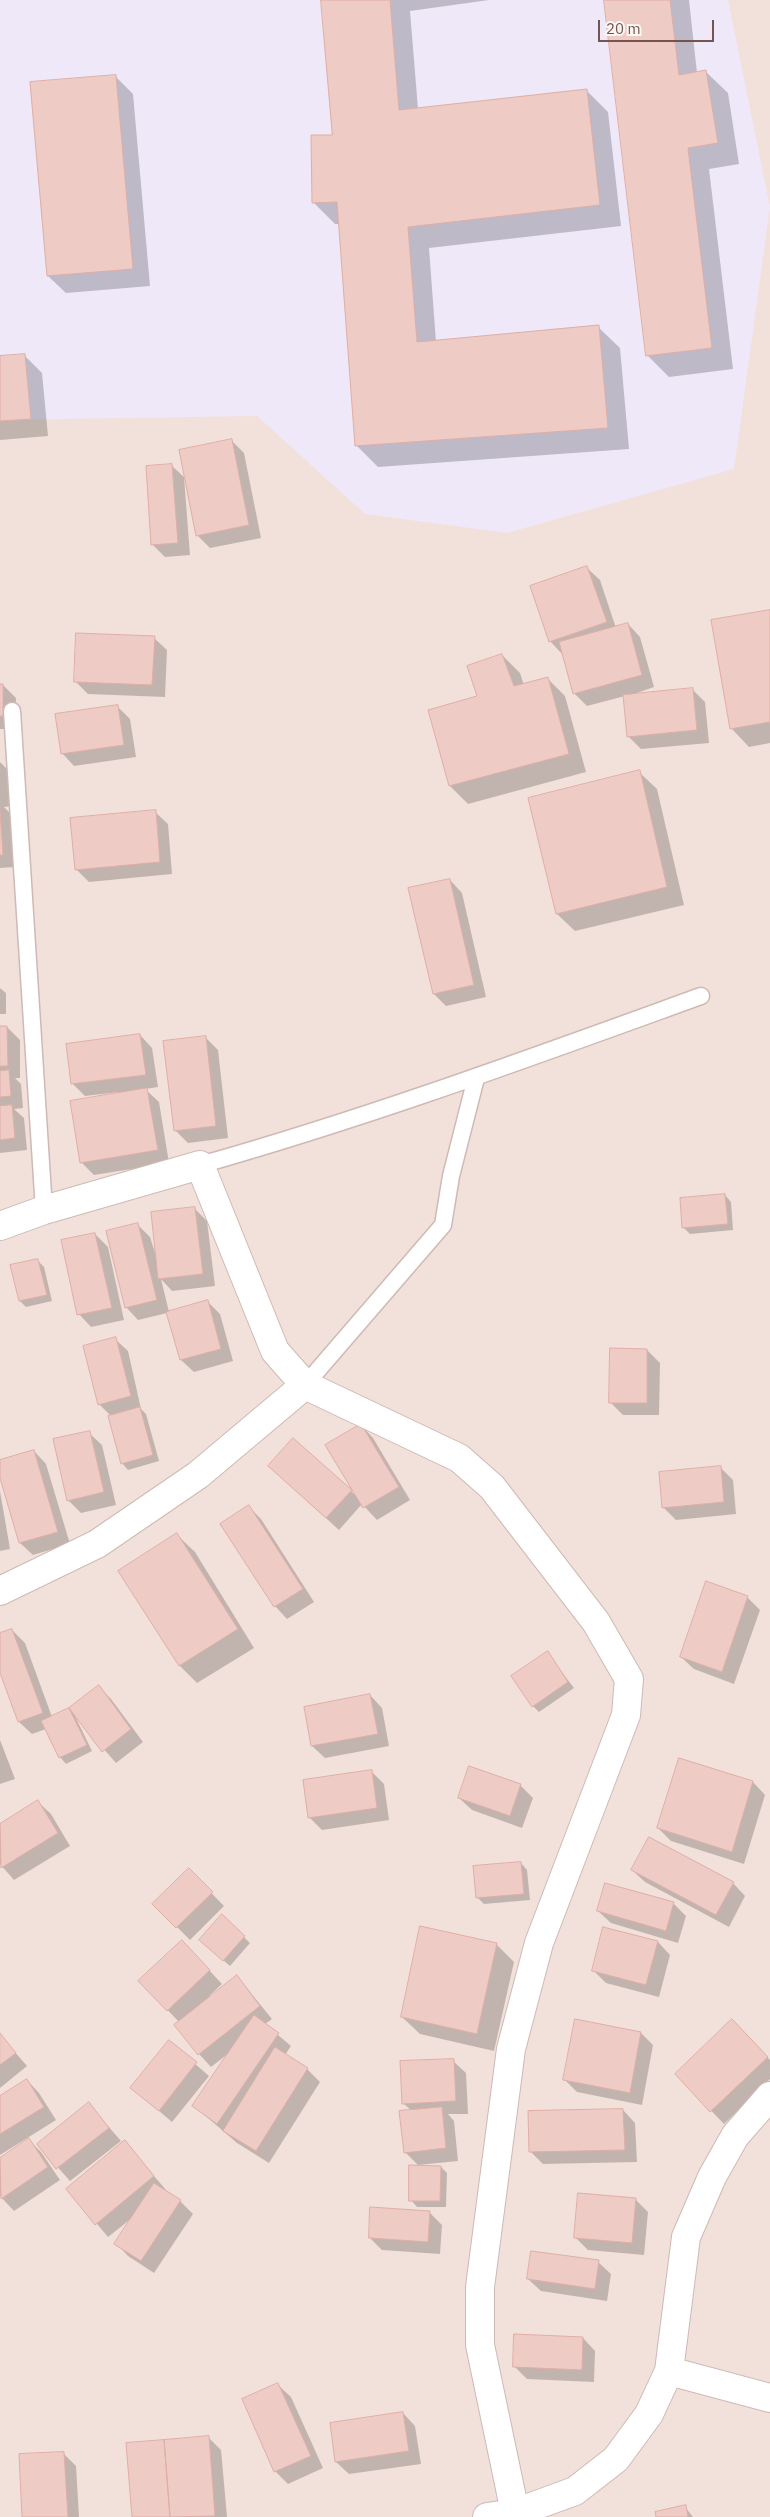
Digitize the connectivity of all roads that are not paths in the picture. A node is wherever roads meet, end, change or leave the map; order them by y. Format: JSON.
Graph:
{"nodes":[{"id":1,"x":12,"y":711,"type":"dead end"},
{"id":2,"x":701,"y":996,"type":"dead end"},
{"id":3,"x":476,"y":1078,"type":"junction"},
{"id":4,"x":200,"y":1165,"type":"junction"},
{"id":5,"x":44,"y":1210,"type":"junction"},
{"id":6,"x":0,"y":1226,"type":"edge"},
{"id":7,"x":305,"y":1385,"type":"junction"},
{"id":8,"x":0,"y":1591,"type":"edge"},
{"id":9,"x":770,"y":2096,"type":"edge"},
{"id":10,"x":669,"y":2371,"type":"junction"},
{"id":11,"x":770,"y":2398,"type":"edge"},
{"id":12,"x":515,"y":2515,"type":"edge"},
{"id":13,"x":487,"y":2517,"type":"edge"}],
"edges":[{"from":1,"to":5,"type":"lane"},
{"from":2,"to":3,"type":"lane"},
{"from":3,"to":4,"type":"lane"},
{"from":3,"to":7,"type":"lane"},
{"from":4,"to":5,"type":"street"},
{"from":4,"to":7,"type":"street"},
{"from":5,"to":6,"type":"street"},
{"from":7,"to":8,"type":"street"},
{"from":7,"to":12,"type":"street"},
{"from":9,"to":10,"type":"street"},
{"from":10,"to":11,"type":"street"},
{"from":10,"to":12,"type":"street"},
{"from":12,"to":13,"type":"street"}]}
